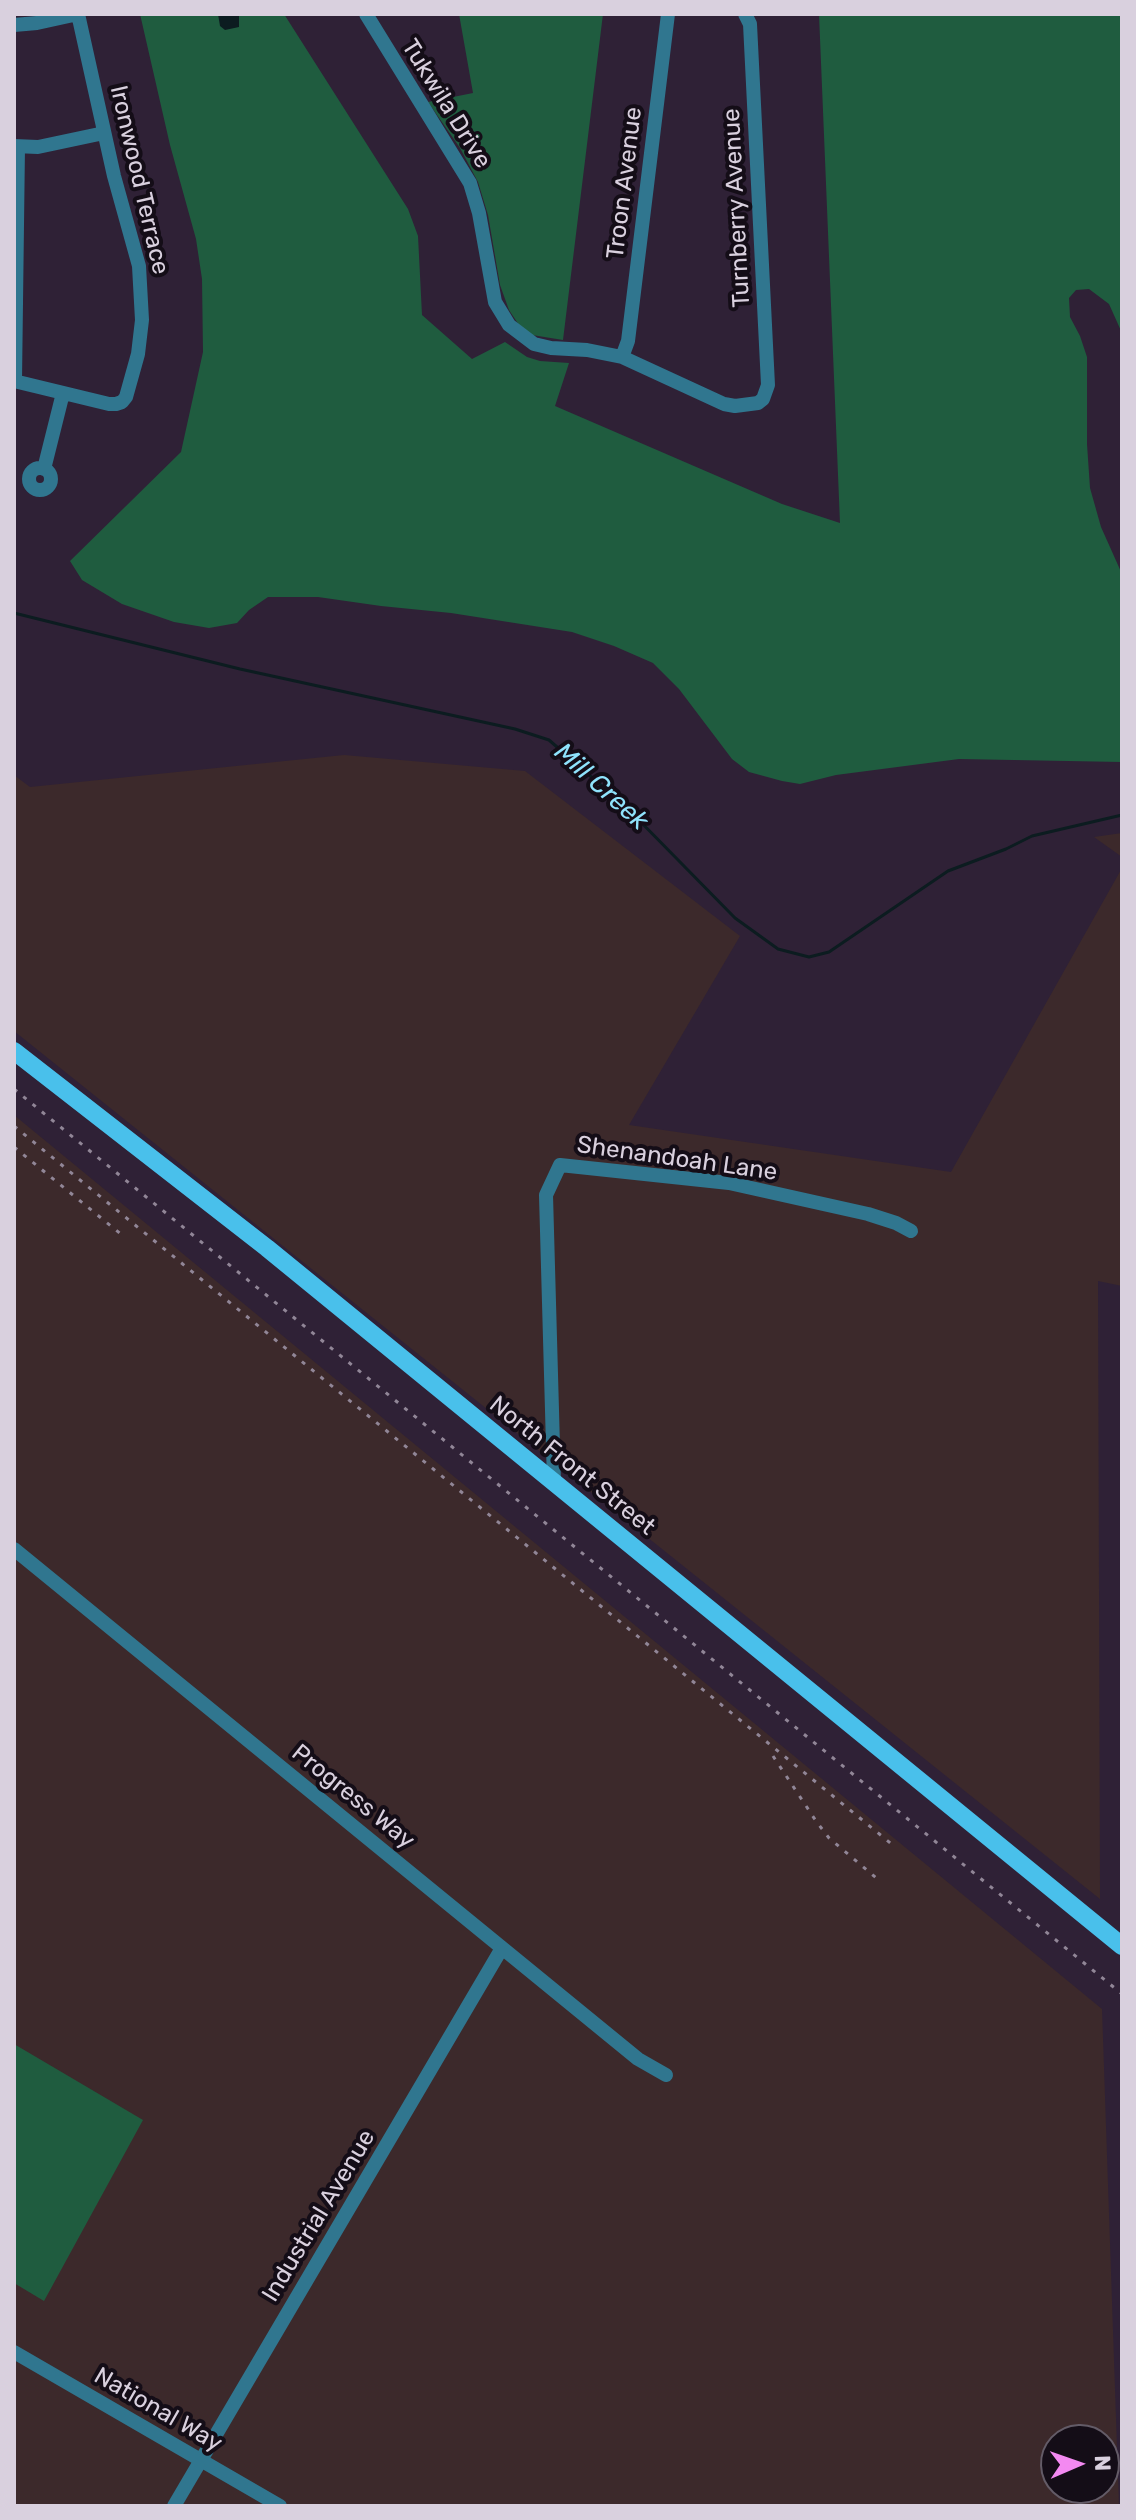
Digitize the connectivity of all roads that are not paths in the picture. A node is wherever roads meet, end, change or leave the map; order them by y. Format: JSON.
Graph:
{"nodes":[{"id":1,"x":78,"y":14,"type":"edge"},
{"id":2,"x":366,"y":14,"type":"edge"},
{"id":3,"x":668,"y":14,"type":"edge"},
{"id":4,"x":745,"y":14,"type":"edge"},
{"id":5,"x":14,"y":25,"type":"edge"},
{"id":6,"x":104,"y":133,"type":"junction"},
{"id":7,"x":16,"y":147,"type":"edge"},
{"id":8,"x":622,"y":357,"type":"junction"},
{"id":9,"x":15,"y":381,"type":"edge"},
{"id":10,"x":63,"y":393,"type":"junction"},
{"id":11,"x":763,"y":399,"type":"joint"},
{"id":12,"x":44,"y":469,"type":"dead end"},
{"id":13,"x":14,"y":1051,"type":"edge"},
{"id":14,"x":911,"y":1231,"type":"dead end"},
{"id":15,"x":554,"y":1482,"type":"junction"},
{"id":16,"x":14,"y":1549,"type":"edge"},
{"id":17,"x":1122,"y":1946,"type":"edge"},
{"id":18,"x":502,"y":1948,"type":"junction"},
{"id":19,"x":666,"y":2075,"type":"dead end"},
{"id":20,"x":14,"y":2352,"type":"edge"},
{"id":21,"x":200,"y":2460,"type":"junction"},
{"id":22,"x":174,"y":2506,"type":"edge"},
{"id":23,"x":280,"y":2506,"type":"edge"}],
"edges":[{"from":1,"to":5,"type":"street"},
{"from":1,"to":6,"type":"street","name":"Ironwood Terrace"},
{"from":2,"to":8,"type":"street","name":"Tukwila Drive"},
{"from":3,"to":8,"type":"street","name":"Troon Avenue"},
{"from":4,"to":11,"type":"street","name":"Turnberry Avenue"},
{"from":6,"to":7,"type":"street"},
{"from":6,"to":10,"type":"street","name":"Ironwood Terrace"},
{"from":7,"to":9,"type":"street"},
{"from":8,"to":11,"type":"street","name":"Tukwila Drive"},
{"from":9,"to":10,"type":"street"},
{"from":10,"to":12,"type":"street"},
{"from":13,"to":15,"type":"main road","name":"North Front Street"},
{"from":14,"to":15,"type":"street","name":"Shenandoah Lane"},
{"from":15,"to":17,"type":"main road","name":"North Front Street"},
{"from":16,"to":18,"type":"street","name":"Progress Way"},
{"from":18,"to":19,"type":"street","name":"Progress Way"},
{"from":18,"to":21,"type":"street","name":"Industrial Avenue"},
{"from":20,"to":21,"type":"street","name":"National Way"},
{"from":21,"to":22,"type":"street","name":"Industrial Avenue"},
{"from":21,"to":23,"type":"street","name":"National Way"}]}
